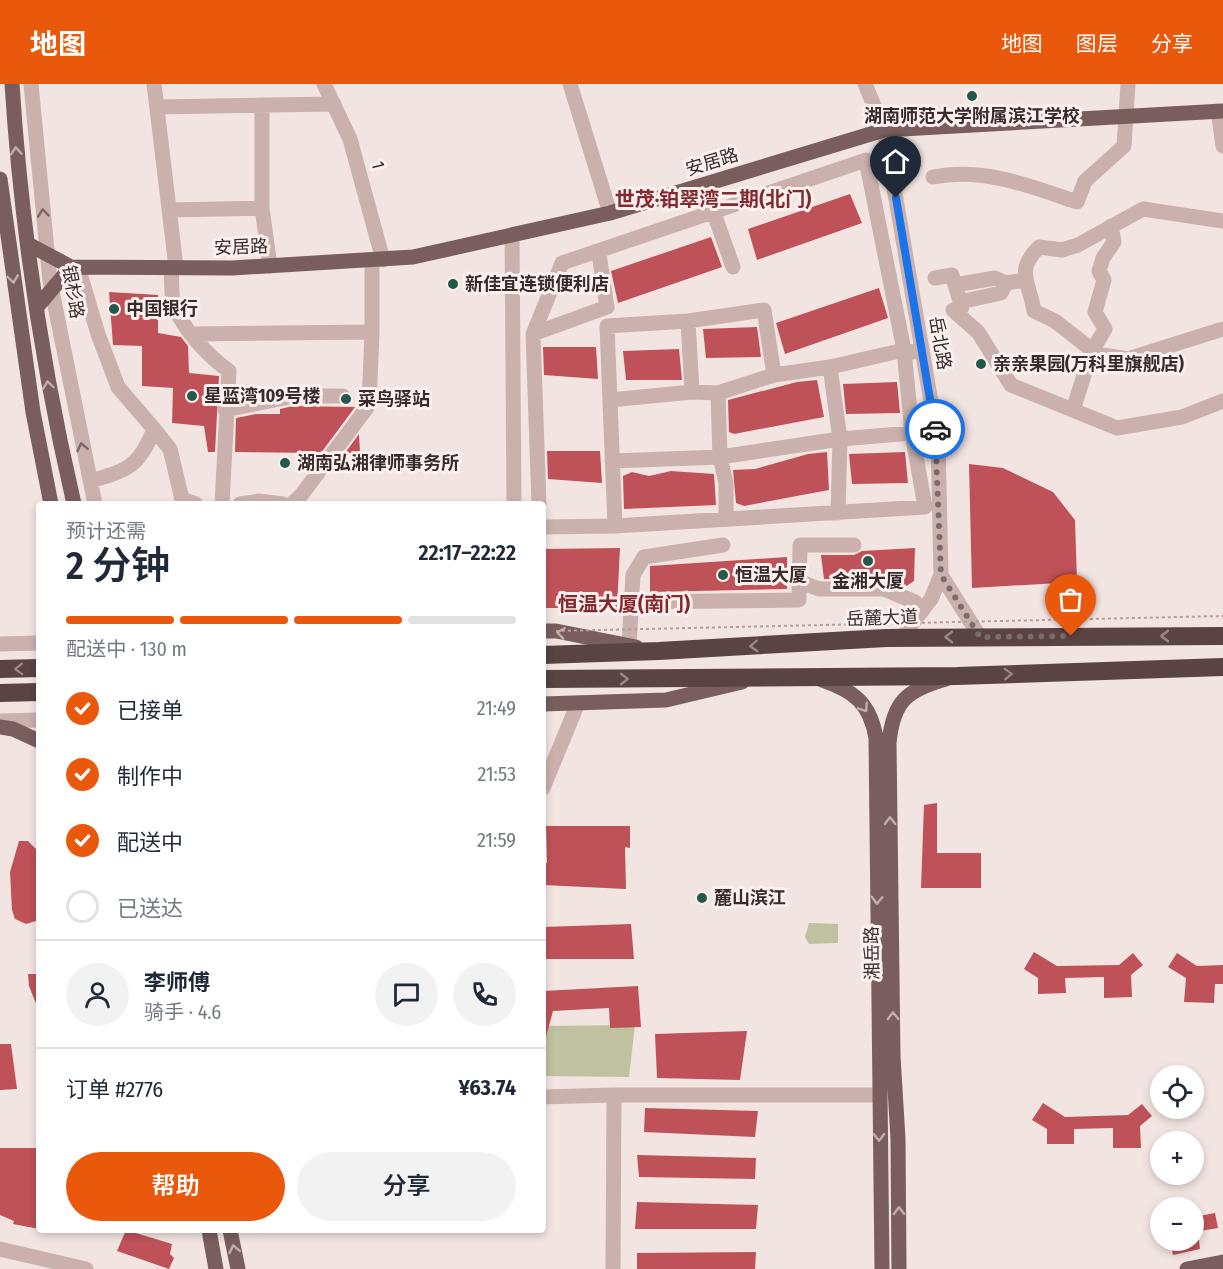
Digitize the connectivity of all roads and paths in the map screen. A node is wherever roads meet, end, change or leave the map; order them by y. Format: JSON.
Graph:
{"nodes":[{"id":1,"x":12,"y":84,"type":"edge"},
{"id":2,"x":31,"y":84,"type":"edge"},
{"id":3,"x":154,"y":84,"type":"edge"},
{"id":4,"x":324,"y":84,"type":"edge"},
{"id":5,"x":570,"y":84,"type":"edge"},
{"id":6,"x":865,"y":84,"type":"edge"},
{"id":7,"x":1128,"y":84,"type":"edge"},
{"id":8,"x":334,"y":104,"type":"junction"},
{"id":9,"x":262,"y":105,"type":"junction"},
{"id":10,"x":157,"y":107,"type":"junction"},
{"id":11,"x":1220,"y":111,"type":"edge"},
{"id":12,"x":1126,"y":117,"type":"junction"},
{"id":13,"x":884,"y":130,"type":"junction"},
{"id":14,"x":1223,"y":146,"type":"edge"},
{"id":15,"x":933,"y":177,"type":"dead end"},
{"id":16,"x":0,"y":179,"type":"edge"},
{"id":17,"x":704,"y":185,"type":"junction"},
{"id":18,"x":262,"y":208,"type":"junction"},
{"id":19,"x":169,"y":210,"type":"junction"},
{"id":20,"x":714,"y":212,"type":"junction"},
{"id":21,"x":610,"y":213,"type":"junction"},
{"id":22,"x":1223,"y":221,"type":"edge"},
{"id":23,"x":1111,"y":226,"type":"junction"},
{"id":24,"x":512,"y":235,"type":"junction"},
{"id":25,"x":28,"y":244,"type":"junction"},
{"id":26,"x":47,"y":254,"type":"junction"},
{"id":27,"x":599,"y":254,"type":"dead end"},
{"id":28,"x":377,"y":260,"type":"junction"},
{"id":29,"x":270,"y":266,"type":"junction"},
{"id":30,"x":74,"y":267,"type":"junction"},
{"id":31,"x":174,"y":267,"type":"junction"},
{"id":32,"x":733,"y":267,"type":"dead end"},
{"id":33,"x":935,"y":278,"type":"dead end"},
{"id":34,"x":1026,"y":280,"type":"junction"},
{"id":35,"x":1005,"y":283,"type":"junction"},
{"id":36,"x":955,"y":285,"type":"junction"},
{"id":37,"x":51,"y":289,"type":"junction"},
{"id":38,"x":960,"y":302,"type":"junction"},
{"id":39,"x":37,"y":307,"type":"junction"},
{"id":40,"x":688,"y":321,"type":"junction"},
{"id":41,"x":1223,"y":329,"type":"edge"},
{"id":42,"x":372,"y":332,"type":"junction"},
{"id":43,"x":191,"y":334,"type":"junction"},
{"id":44,"x":533,"y":334,"type":"junction"},
{"id":45,"x":904,"y":350,"type":"junction"},
{"id":46,"x":1091,"y":353,"type":"junction"},
{"id":47,"x":923,"y":356,"type":"junction"},
{"id":48,"x":830,"y":367,"type":"junction"},
{"id":49,"x":774,"y":375,"type":"junction"},
{"id":50,"x":692,"y":392,"type":"junction"},
{"id":51,"x":718,"y":393,"type":"junction"},
{"id":52,"x":342,"y":396,"type":"dead end"},
{"id":53,"x":610,"y":400,"type":"junction"},
{"id":54,"x":1223,"y":401,"type":"edge"},
{"id":55,"x":225,"y":410,"type":"junction"},
{"id":56,"x":1073,"y":410,"type":"junction"},
{"id":57,"x":154,"y":429,"type":"junction"},
{"id":58,"x":912,"y":433,"type":"junction"},
{"id":59,"x":840,"y":439,"type":"junction"},
{"id":60,"x":720,"y":457,"type":"junction"},
{"id":61,"x":612,"y":461,"type":"junction"},
{"id":62,"x":90,"y":481,"type":"junction"},
{"id":63,"x":50,"y":501,"type":"edge"},
{"id":64,"x":73,"y":501,"type":"edge"},
{"id":65,"x":94,"y":501,"type":"edge"},
{"id":66,"x":182,"y":501,"type":"edge"},
{"id":67,"x":222,"y":501,"type":"edge"},
{"id":68,"x":295,"y":501,"type":"edge"},
{"id":69,"x":514,"y":501,"type":"edge"},
{"id":70,"x":539,"y":501,"type":"edge"},
{"id":71,"x":838,"y":513,"type":"junction"},
{"id":72,"x":726,"y":519,"type":"junction"},
{"id":73,"x":615,"y":526,"type":"junction"},
{"id":74,"x":546,"y":527,"type":"edge"},
{"id":75,"x":723,"y":545,"type":"dead end"},
{"id":76,"x":854,"y":545,"type":"dead end"},
{"id":77,"x":941,"y":575,"type":"junction"},
{"id":78,"x":801,"y":582,"type":"junction"},
{"id":79,"x":915,"y":602,"type":"dead end"},
{"id":80,"x":632,"y":603,"type":"junction"},
{"id":81,"x":1223,"y":616,"type":"edge"},
{"id":82,"x":549,"y":631,"type":"edge"},
{"id":83,"x":1223,"y":636,"type":"edge"},
{"id":84,"x":980,"y":637,"type":"junction"},
{"id":85,"x":901,"y":638,"type":"junction"},
{"id":86,"x":36,"y":643,"type":"edge"},
{"id":87,"x":0,"y":644,"type":"edge"},
{"id":88,"x":629,"y":646,"type":"junction"},
{"id":89,"x":659,"y":651,"type":"junction"},
{"id":90,"x":546,"y":655,"type":"edge"},
{"id":91,"x":1223,"y":667,"type":"edge"},
{"id":92,"x":36,"y":668,"type":"edge"},
{"id":93,"x":0,"y":669,"type":"edge"},
{"id":94,"x":957,"y":676,"type":"junction"},
{"id":95,"x":816,"y":678,"type":"junction"},
{"id":96,"x":546,"y":679,"type":"edge"},
{"id":97,"x":757,"y":679,"type":"junction"},
{"id":98,"x":36,"y":692,"type":"edge"},
{"id":99,"x":0,"y":693,"type":"edge"},
{"id":100,"x":579,"y":703,"type":"junction"},
{"id":101,"x":546,"y":704,"type":"edge"},
{"id":102,"x":36,"y":720,"type":"edge"},
{"id":103,"x":0,"y":721,"type":"edge"},
{"id":104,"x":0,"y":727,"type":"edge"},
{"id":105,"x":36,"y":740,"type":"edge"},
{"id":106,"x":546,"y":781,"type":"edge"},
{"id":107,"x":614,"y":1095,"type":"junction"},
{"id":108,"x":878,"y":1095,"type":"junction"},
{"id":109,"x":546,"y":1097,"type":"edge"},
{"id":110,"x":210,"y":1233,"type":"edge"},
{"id":111,"x":231,"y":1233,"type":"edge"},
{"id":112,"x":0,"y":1249,"type":"edge"},
{"id":113,"x":1223,"y":1262,"type":"edge"},
{"id":114,"x":86,"y":1269,"type":"edge"},
{"id":115,"x":216,"y":1269,"type":"edge"},
{"id":116,"x":238,"y":1269,"type":"edge"},
{"id":117,"x":613,"y":1269,"type":"edge"},
{"id":118,"x":882,"y":1269,"type":"edge"},
{"id":119,"x":899,"y":1269,"type":"edge"},
{"id":120,"x":1186,"y":1269,"type":"edge"}],
"edges":[{"from":25,"to":1,"type":"main road","name":"银杉路","one_way":true},
{"from":26,"to":2,"type":"street","name":"银杉路","one_way":true},
{"from":3,"to":10,"type":"street"},
{"from":4,"to":8,"type":"street","name":"1"},
{"from":5,"to":21,"type":"street"},
{"from":6,"to":13,"type":"street","name":"岳北路"},
{"from":7,"to":12,"type":"street"},
{"from":8,"to":9,"type":"street"},
{"from":8,"to":28,"type":"street","name":"1"},
{"from":9,"to":10,"type":"street"},
{"from":9,"to":18,"type":"street"},
{"from":10,"to":19,"type":"street"},
{"from":11,"to":12,"type":"main road","name":"安居路"},
{"from":11,"to":14,"type":"street"},
{"from":12,"to":13,"type":"main road","name":"安居路"},
{"from":12,"to":15,"type":"street"},
{"from":13,"to":17,"type":"main road","name":"安居路"},
{"from":13,"to":47,"type":"street","name":"岳北路"},
{"from":16,"to":63,"type":"main road","one_way":true},
{"from":17,"to":20,"type":"street"},
{"from":17,"to":21,"type":"main road","name":"安居路"},
{"from":18,"to":19,"type":"street"},
{"from":18,"to":29,"type":"street"},
{"from":19,"to":31,"type":"street"},
{"from":20,"to":32,"type":"street"},
{"from":20,"to":44,"type":"street"},
{"from":20,"to":45,"type":"street"},
{"from":21,"to":24,"type":"main road","name":"安居路"},
{"from":22,"to":23,"type":"street"},
{"from":23,"to":34,"type":"street"},
{"from":23,"to":46,"type":"street"},
{"from":24,"to":28,"type":"main road","name":"安居路"},
{"from":24,"to":69,"type":"street"},
{"from":25,"to":26,"type":"main road"},
{"from":25,"to":39,"type":"main road","name":"银杉路"},
{"from":26,"to":30,"type":"main road"},
{"from":26,"to":37,"type":"street","name":"银杉路"},
{"from":27,"to":44,"type":"street"},
{"from":28,"to":29,"type":"main road","name":"安居路"},
{"from":28,"to":42,"type":"street","name":"1"},
{"from":29,"to":31,"type":"main road","name":"安居路"},
{"from":30,"to":31,"type":"main road","name":"安居路"},
{"from":30,"to":37,"type":"main road"},
{"from":30,"to":57,"type":"street"},
{"from":31,"to":43,"type":"street"},
{"from":33,"to":36,"type":"street"},
{"from":34,"to":35,"type":"street"},
{"from":34,"to":46,"type":"street"},
{"from":35,"to":36,"type":"street"},
{"from":35,"to":38,"type":"street"},
{"from":36,"to":38,"type":"street"},
{"from":37,"to":39,"type":"main road"},
{"from":62,"to":37,"type":"street","name":"银杉路","one_way":true},
{"from":38,"to":56,"type":"street"},
{"from":64,"to":39,"type":"main road","name":"银杉路","one_way":true},
{"from":40,"to":49,"type":"street"},
{"from":40,"to":50,"type":"street"},
{"from":40,"to":53,"type":"street"},
{"from":41,"to":46,"type":"street"},
{"from":42,"to":43,"type":"street"},
{"from":42,"to":68,"type":"street","name":"1"},
{"from":43,"to":55,"type":"street"},
{"from":44,"to":70,"type":"street"},
{"from":45,"to":47,"type":"street"},
{"from":45,"to":48,"type":"street"},
{"from":45,"to":58,"type":"street"},
{"from":46,"to":56,"type":"street"},
{"from":47,"to":77,"type":"street","name":"岳北路"},
{"from":48,"to":49,"type":"street"},
{"from":48,"to":59,"type":"street"},
{"from":49,"to":51,"type":"street"},
{"from":50,"to":51,"type":"street"},
{"from":50,"to":53,"type":"street"},
{"from":51,"to":60,"type":"street"},
{"from":52,"to":55,"type":"street"},
{"from":53,"to":61,"type":"street"},
{"from":54,"to":56,"type":"street"},
{"from":55,"to":67,"type":"street"},
{"from":57,"to":62,"type":"street"},
{"from":57,"to":66,"type":"street"},
{"from":58,"to":59,"type":"street"},
{"from":58,"to":71,"type":"street"},
{"from":59,"to":60,"type":"street"},
{"from":59,"to":71,"type":"street"},
{"from":60,"to":61,"type":"street"},
{"from":60,"to":72,"type":"street"},
{"from":61,"to":73,"type":"street"},
{"from":62,"to":65,"type":"street","name":"银杉路"},
{"from":71,"to":72,"type":"street"},
{"from":72,"to":73,"type":"street"},
{"from":73,"to":74,"type":"street"},
{"from":75,"to":80,"type":"street"},
{"from":76,"to":78,"type":"street"},
{"from":77,"to":84,"type":"street"},
{"from":77,"to":85,"type":"street","name":"岳北路"},
{"from":78,"to":79,"type":"street"},
{"from":78,"to":80,"type":"street"},
{"from":80,"to":88,"type":"street"},
{"from":81,"to":82,"type":"path","bridge":true},
{"from":88,"to":82,"type":"main road","one_way":true},
{"from":83,"to":84,"type":"highway","name":"岳麓大道","one_way":true},
{"from":84,"to":85,"type":"highway","name":"岳麓大道","one_way":true},
{"from":85,"to":89,"type":"highway","name":"岳麓大道","one_way":true},
{"from":86,"to":87,"type":"street"},
{"from":88,"to":89,"type":"main road"},
{"from":89,"to":90,"type":"highway","name":"岳麓大道"},
{"from":94,"to":91,"type":"highway","one_way":true},
{"from":92,"to":93,"type":"highway","one_way":true},
{"from":94,"to":95,"type":"highway"},
{"from":119,"to":94,"type":"main road","name":"湘岳路","one_way":true},
{"from":95,"to":97,"type":"highway"},
{"from":95,"to":108,"type":"main road","name":"湘岳路","one_way":true},
{"from":96,"to":97,"type":"highway","one_way":true},
{"from":97,"to":100,"type":"main road"},
{"from":98,"to":99,"type":"highway"},
{"from":100,"to":101,"type":"main road"},
{"from":100,"to":106,"type":"street"},
{"from":102,"to":103,"type":"street"},
{"from":104,"to":105,"type":"main road"},
{"from":107,"to":108,"type":"street"},
{"from":107,"to":109,"type":"street"},
{"from":107,"to":117,"type":"street"},
{"from":108,"to":118,"type":"main road","name":"湘岳路","one_way":true},
{"from":110,"to":115,"type":"main road"},
{"from":116,"to":111,"type":"main road","one_way":true},
{"from":112,"to":114,"type":"street"},
{"from":113,"to":120,"type":"main road"}]}
